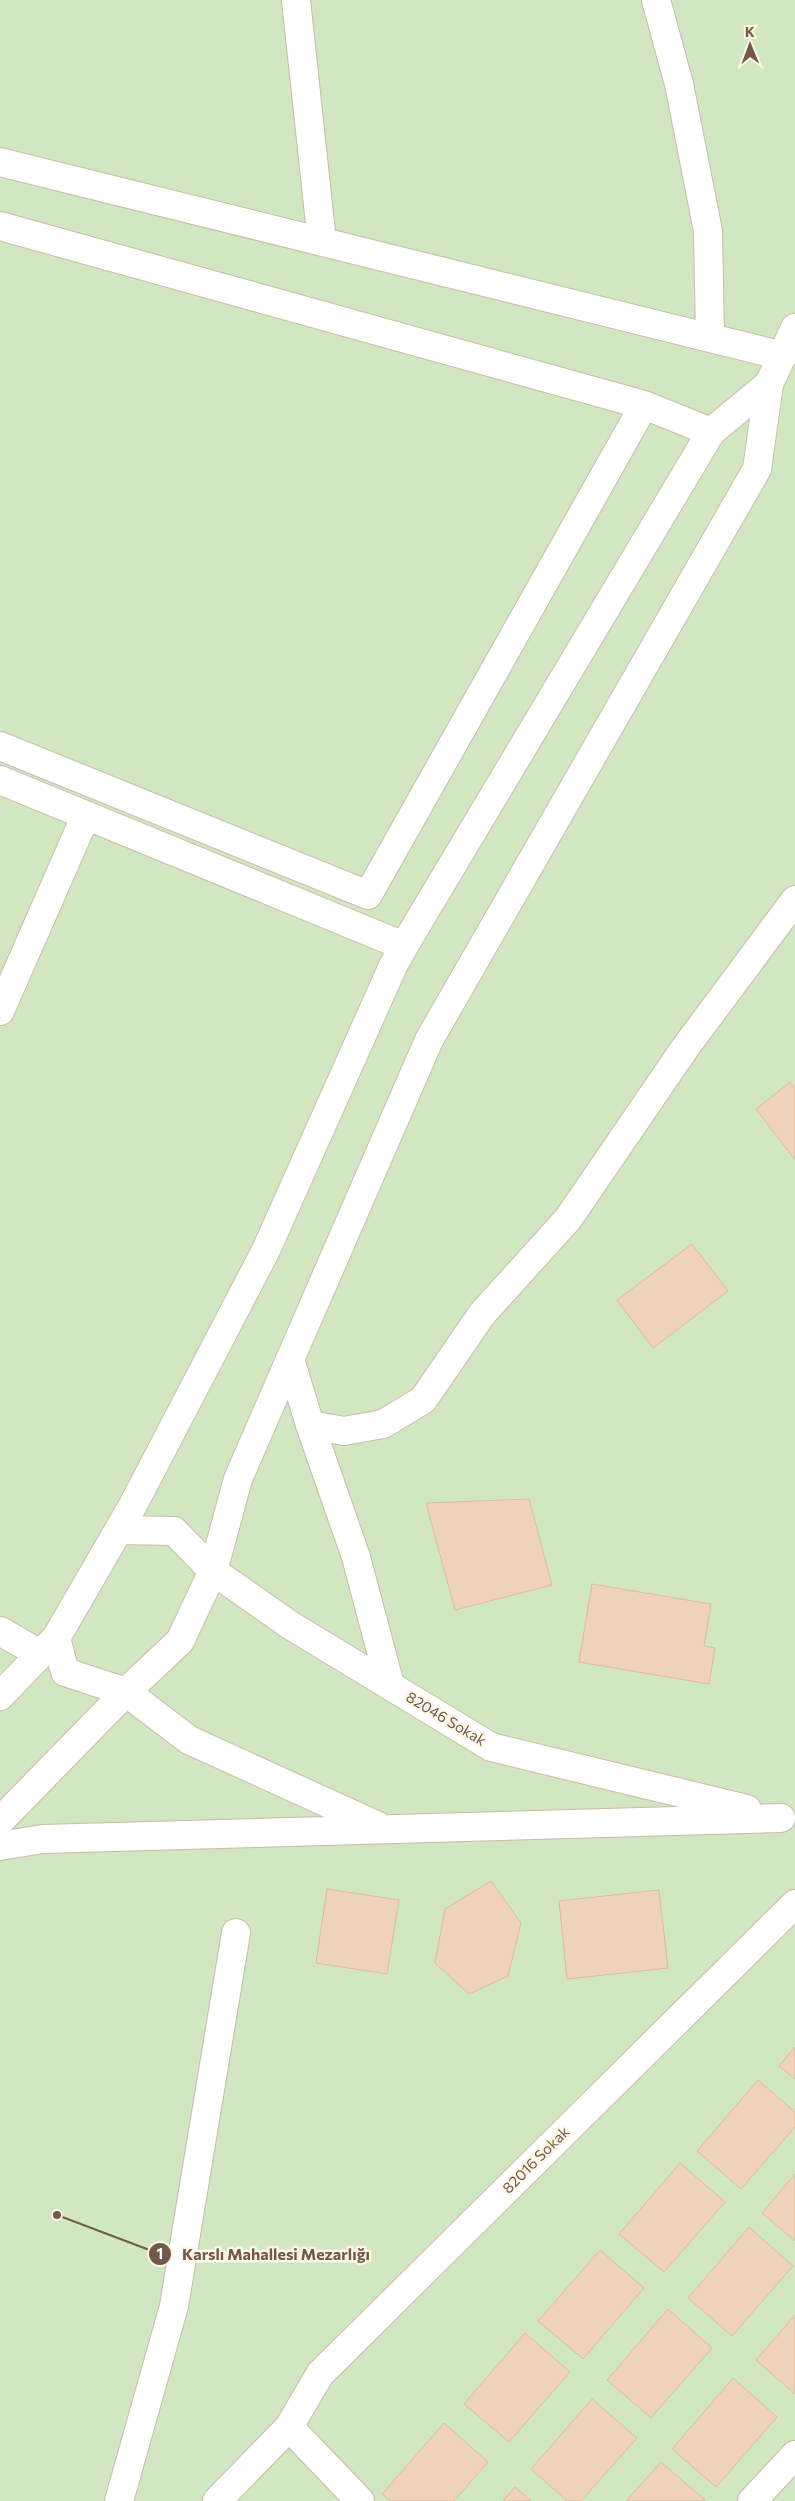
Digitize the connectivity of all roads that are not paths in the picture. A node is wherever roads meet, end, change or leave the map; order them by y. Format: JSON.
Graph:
{"nodes":[{"id":1,"x":296,"y":0,"type":"edge"},
{"id":2,"x":656,"y":0,"type":"edge"},
{"id":3,"x":0,"y":162,"type":"edge"},
{"id":4,"x":0,"y":226,"type":"edge"},
{"id":5,"x":322,"y":242,"type":"junction"},
{"id":6,"x":795,"y":328,"type":"edge"},
{"id":7,"x":710,"y":338,"type":"junction"},
{"id":8,"x":782,"y":356,"type":"junction"},
{"id":9,"x":769,"y":384,"type":"junction"},
{"id":10,"x":644,"y":405,"type":"junction"},
{"id":11,"x":711,"y":432,"type":"junction"},
{"id":12,"x":0,"y":746,"type":"edge"},
{"id":13,"x":0,"y":780,"type":"edge"},
{"id":14,"x":86,"y":815,"type":"junction"},
{"id":15,"x":795,"y":900,"type":"edge"},
{"id":16,"x":404,"y":946,"type":"junction"},
{"id":17,"x":0,"y":1011,"type":"edge"},
{"id":18,"x":290,"y":1359,"type":"junction"},
{"id":19,"x":310,"y":1425,"type":"junction"},
{"id":20,"x":118,"y":1530,"type":"junction"},
{"id":21,"x":213,"y":1571,"type":"junction"},
{"id":22,"x":0,"y":1631,"type":"edge"},
{"id":23,"x":48,"y":1646,"type":"junction"},
{"id":24,"x":390,"y":1685,"type":"junction"},
{"id":25,"x":126,"y":1692,"type":"junction"},
{"id":26,"x":0,"y":1696,"type":"edge"},
{"id":27,"x":788,"y":1816,"type":"edge"},
{"id":28,"x":0,"y":1821,"type":"edge"},
{"id":29,"x":384,"y":1829,"type":"junction"},
{"id":30,"x":0,"y":1846,"type":"edge"},
{"id":31,"x":795,"y":1904,"type":"edge"},
{"id":32,"x":236,"y":1933,"type":"dead end"},
{"id":33,"x":289,"y":2427,"type":"junction"},
{"id":34,"x":795,"y":2455,"type":"edge"},
{"id":35,"x":119,"y":2501,"type":"edge"},
{"id":36,"x":216,"y":2501,"type":"edge"},
{"id":37,"x":360,"y":2501,"type":"edge"},
{"id":38,"x":752,"y":2501,"type":"edge"}],
"edges":[{"from":1,"to":5,"type":"street"},
{"from":2,"to":7,"type":"street"},
{"from":3,"to":5,"type":"street"},
{"from":4,"to":10,"type":"street"},
{"from":5,"to":7,"type":"street"},
{"from":6,"to":8,"type":"street"},
{"from":7,"to":8,"type":"street"},
{"from":8,"to":9,"type":"street"},
{"from":9,"to":11,"type":"street"},
{"from":9,"to":18,"type":"street"},
{"from":10,"to":11,"type":"street"},
{"from":10,"to":12,"type":"street"},
{"from":11,"to":16,"type":"street"},
{"from":13,"to":14,"type":"street"},
{"from":14,"to":16,"type":"street"},
{"from":14,"to":17,"type":"street"},
{"from":15,"to":19,"type":"street"},
{"from":16,"to":20,"type":"street"},
{"from":18,"to":19,"type":"street"},
{"from":18,"to":21,"type":"street"},
{"from":19,"to":24,"type":"street"},
{"from":20,"to":21,"type":"street","name":"82046 Sokak"},
{"from":20,"to":23,"type":"street"},
{"from":21,"to":24,"type":"street","name":"82046 Sokak"},
{"from":21,"to":25,"type":"street"},
{"from":22,"to":23,"type":"street"},
{"from":23,"to":25,"type":"street"},
{"from":23,"to":26,"type":"street"},
{"from":24,"to":27,"type":"street","name":"82046 Sokak"},
{"from":25,"to":28,"type":"street"},
{"from":25,"to":29,"type":"street"},
{"from":27,"to":29,"type":"street"},
{"from":29,"to":30,"type":"street"},
{"from":31,"to":33,"type":"street","name":"82016 Sokak"},
{"from":32,"to":35,"type":"street"},
{"from":33,"to":36,"type":"street","name":"82016 Sokak"},
{"from":33,"to":37,"type":"street"},
{"from":34,"to":38,"type":"street"}]}
